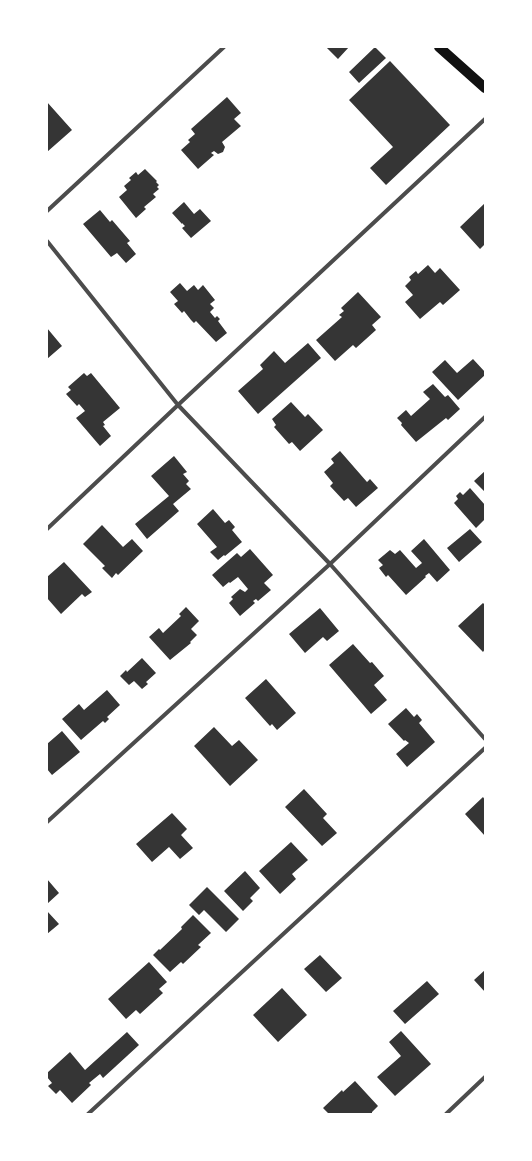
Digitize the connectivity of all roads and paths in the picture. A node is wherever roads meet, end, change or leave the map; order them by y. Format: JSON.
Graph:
{"nodes":[{"id":1,"x":224,"y":47,"type":"edge"},
{"id":2,"x":439,"y":47,"type":"edge"},
{"id":3,"x":485,"y":88,"type":"edge"},
{"id":4,"x":485,"y":119,"type":"edge"},
{"id":5,"x":47,"y":211,"type":"edge"},
{"id":6,"x":47,"y":241,"type":"edge"},
{"id":7,"x":178,"y":405,"type":"junction"},
{"id":8,"x":485,"y":417,"type":"edge"},
{"id":9,"x":47,"y":529,"type":"edge"},
{"id":10,"x":330,"y":564,"type":"junction"},
{"id":11,"x":485,"y":739,"type":"edge"},
{"id":12,"x":485,"y":748,"type":"edge"},
{"id":13,"x":47,"y":822,"type":"edge"},
{"id":14,"x":485,"y":1077,"type":"edge"},
{"id":15,"x":88,"y":1114,"type":"edge"},
{"id":16,"x":446,"y":1114,"type":"edge"}],
"edges":[{"from":1,"to":5,"type":"street"},
{"from":2,"to":3,"type":"main road"},
{"from":4,"to":7,"type":"street"},
{"from":6,"to":7,"type":"street"},
{"from":7,"to":9,"type":"street"},
{"from":7,"to":10,"type":"street"},
{"from":8,"to":10,"type":"street"},
{"from":10,"to":11,"type":"street"},
{"from":10,"to":13,"type":"street"},
{"from":12,"to":15,"type":"street"},
{"from":14,"to":16,"type":"street"}]}
